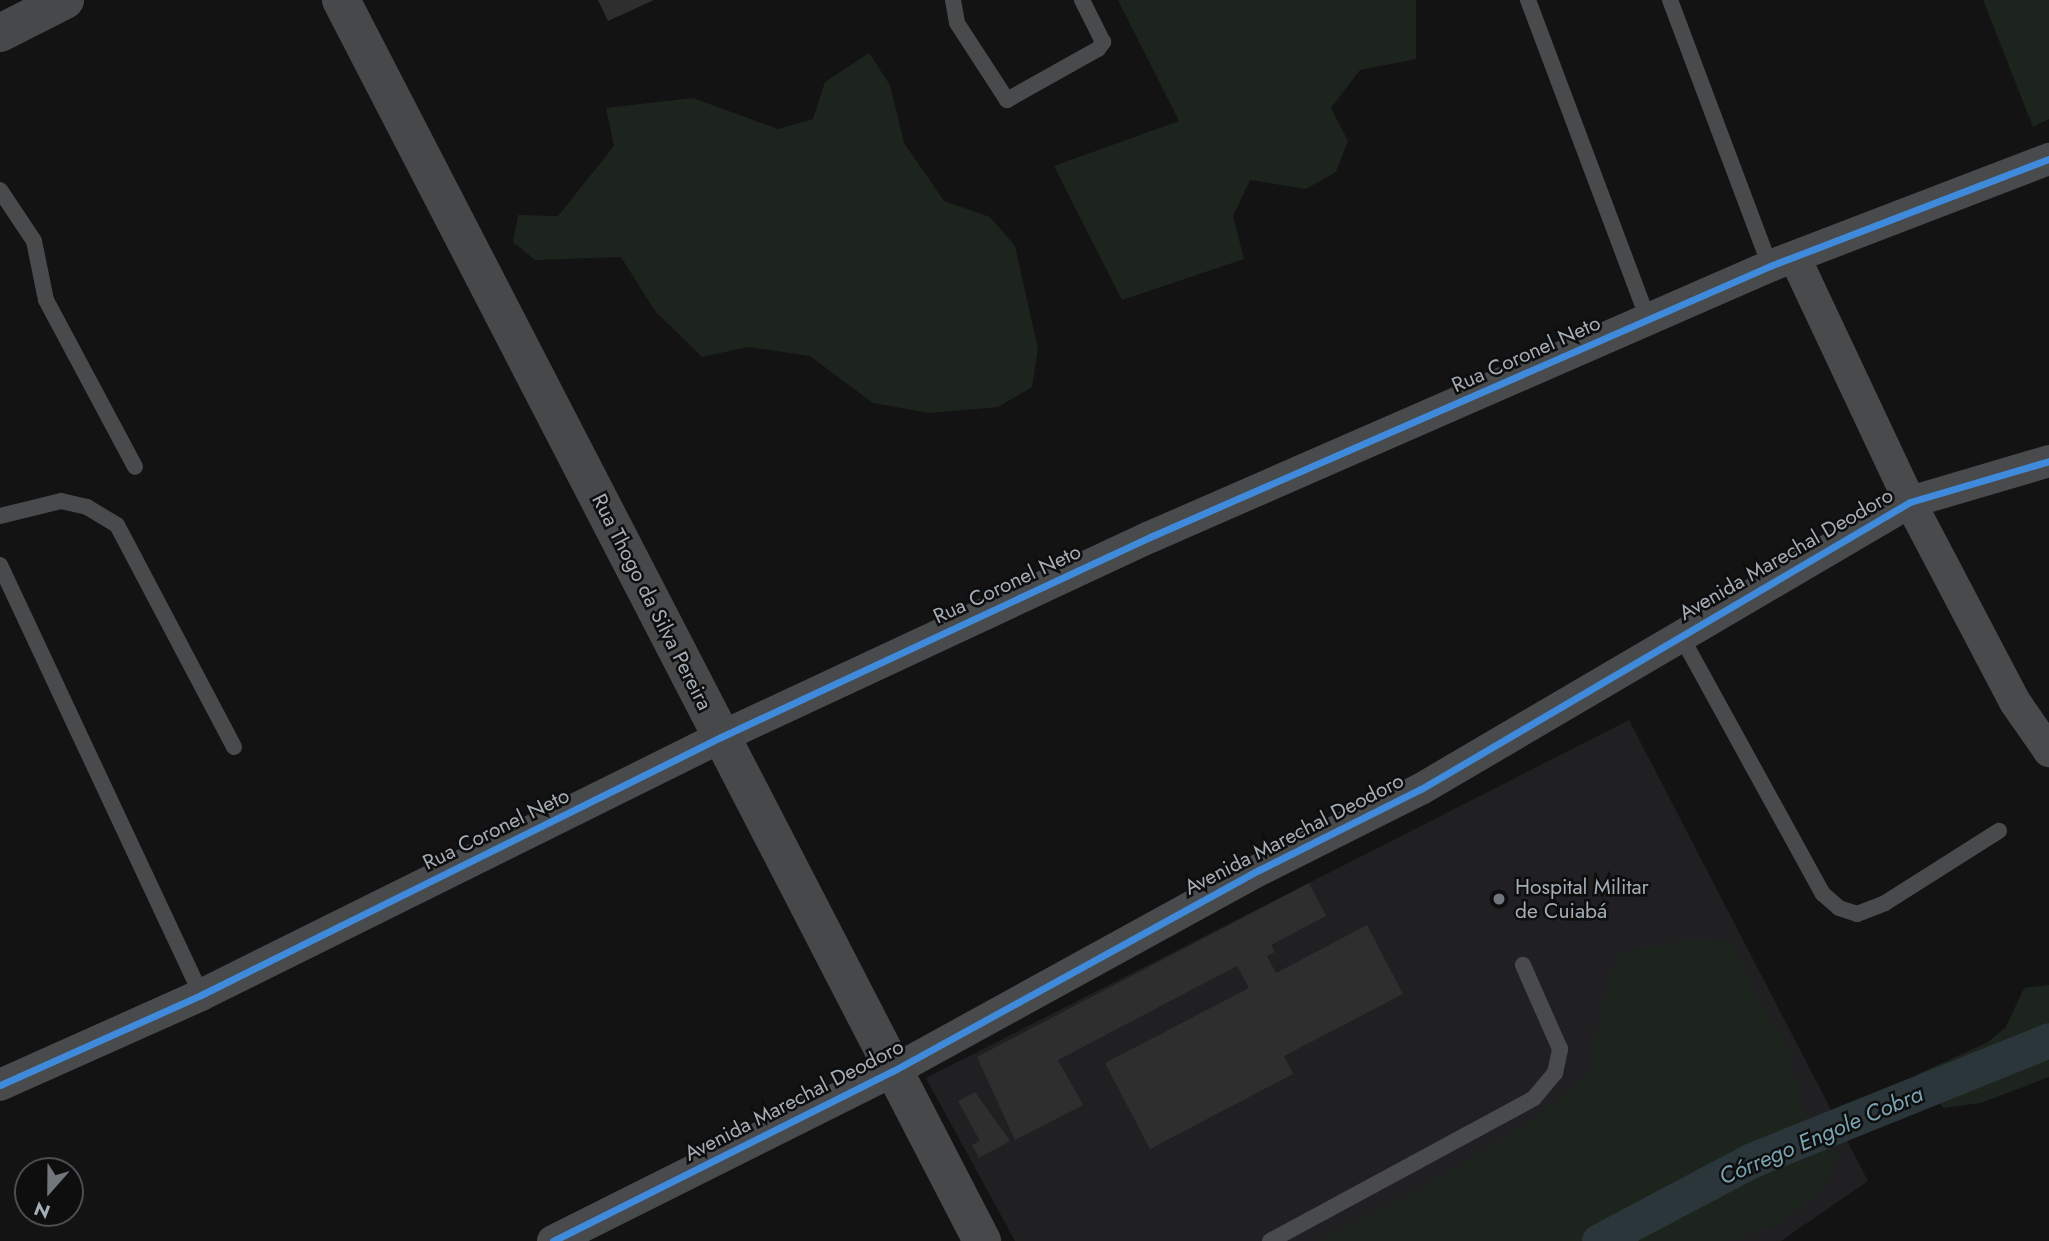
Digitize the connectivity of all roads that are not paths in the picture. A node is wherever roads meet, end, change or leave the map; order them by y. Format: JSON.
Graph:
{"nodes":[{"id":1,"x":65,"y":0,"type":"edge"},
{"id":2,"x":341,"y":0,"type":"edge"},
{"id":3,"x":953,"y":0,"type":"edge"},
{"id":4,"x":1082,"y":0,"type":"edge"},
{"id":5,"x":1528,"y":0,"type":"edge"},
{"id":6,"x":1670,"y":0,"type":"edge"},
{"id":7,"x":0,"y":33,"type":"edge"},
{"id":8,"x":2049,"y":159,"type":"edge"},
{"id":9,"x":0,"y":190,"type":"edge"},
{"id":10,"x":1783,"y":263,"type":"junction"},
{"id":11,"x":1648,"y":320,"type":"junction"},
{"id":12,"x":2049,"y":461,"type":"edge"},
{"id":13,"x":135,"y":467,"type":"dead end"},
{"id":14,"x":1910,"y":502,"type":"junction"},
{"id":15,"x":0,"y":516,"type":"edge"},
{"id":16,"x":0,"y":565,"type":"edge"},
{"id":17,"x":1681,"y":636,"type":"junction"},
{"id":18,"x":721,"y":737,"type":"junction"},
{"id":19,"x":234,"y":747,"type":"dead end"},
{"id":20,"x":2049,"y":751,"type":"edge"},
{"id":21,"x":1999,"y":831,"type":"dead end"},
{"id":22,"x":1523,"y":965,"type":"dead end"},
{"id":23,"x":201,"y":995,"type":"junction"},
{"id":24,"x":893,"y":1071,"type":"junction"},
{"id":25,"x":0,"y":1085,"type":"edge"},
{"id":26,"x":553,"y":1241,"type":"edge"},
{"id":27,"x":982,"y":1241,"type":"edge"},
{"id":28,"x":1270,"y":1241,"type":"edge"}],
"edges":[{"from":1,"to":7,"type":"street"},
{"from":2,"to":18,"type":"street","name":"Rua Thogo da Silva Pereira"},
{"from":3,"to":4,"type":"lane"},
{"from":5,"to":11,"type":"lane"},
{"from":6,"to":10,"type":"lane"},
{"from":8,"to":10,"type":"street","name":"Rua Coronel Neto"},
{"from":9,"to":13,"type":"lane"},
{"from":10,"to":11,"type":"street","name":"Rua Coronel Neto"},
{"from":10,"to":14,"type":"street"},
{"from":11,"to":18,"type":"street","name":"Rua Coronel Neto"},
{"from":12,"to":14,"type":"street","name":"Avenida Marechal Deodoro"},
{"from":14,"to":17,"type":"street","name":"Avenida Marechal Deodoro"},
{"from":14,"to":20,"type":"street"},
{"from":15,"to":19,"type":"lane"},
{"from":16,"to":23,"type":"lane"},
{"from":17,"to":21,"type":"lane"},
{"from":17,"to":24,"type":"street","name":"Avenida Marechal Deodoro"},
{"from":18,"to":23,"type":"street","name":"Rua Coronel Neto"},
{"from":18,"to":24,"type":"street","name":"Rua Thogo da Silva Pereira"},
{"from":22,"to":28,"type":"lane"},
{"from":23,"to":25,"type":"street","name":"Rua Coronel Neto"},
{"from":24,"to":26,"type":"street","name":"Avenida Marechal Deodoro"},
{"from":24,"to":27,"type":"street","name":"Rua Thogo da Silva Pereira"}]}
